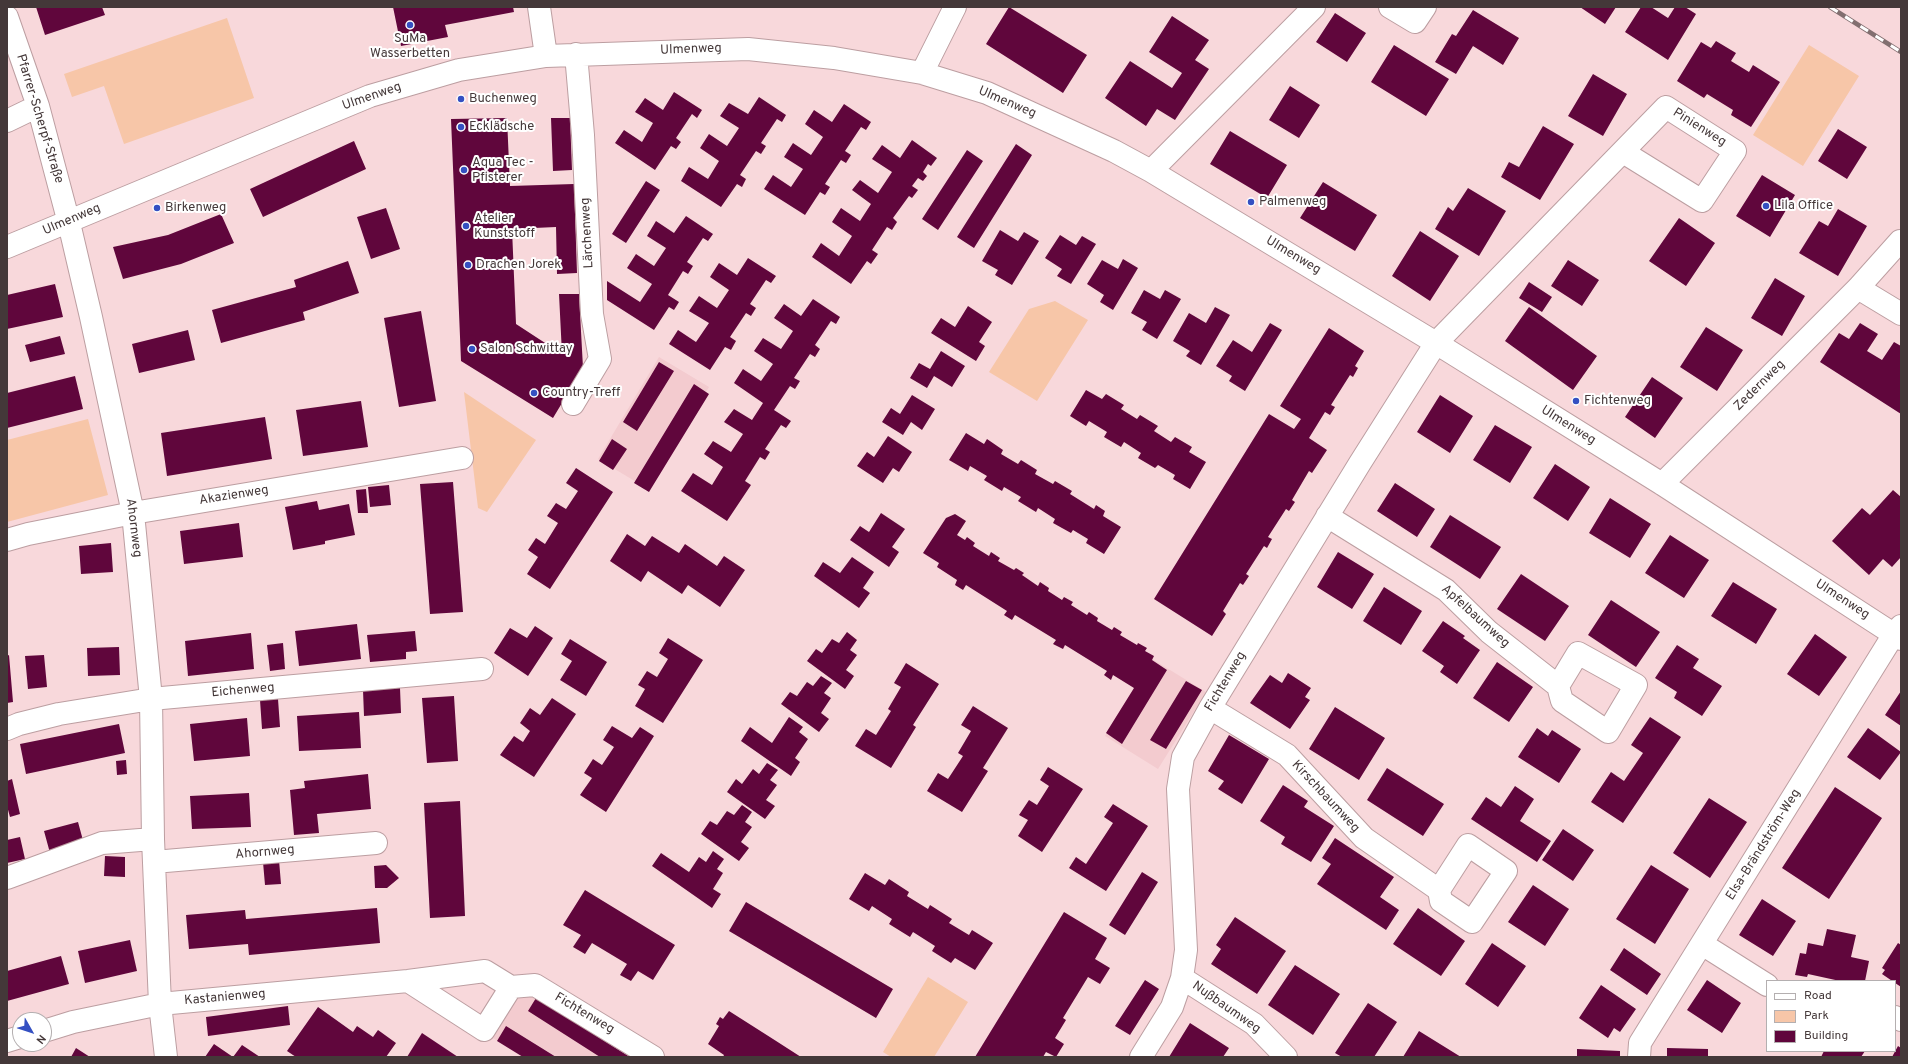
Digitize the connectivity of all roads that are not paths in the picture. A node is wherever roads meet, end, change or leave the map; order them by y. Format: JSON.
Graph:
{"nodes":[{"id":1,"x":539,"y":7,"type":"edge"},
{"id":2,"x":955,"y":7,"type":"edge"},
{"id":3,"x":1314,"y":7,"type":"edge"},
{"id":4,"x":1390,"y":7,"type":"edge"},
{"id":5,"x":1425,"y":7,"type":"edge"},
{"id":6,"x":7,"y":17,"type":"edge"},
{"id":7,"x":576,"y":54,"type":"junction"},
{"id":8,"x":546,"y":56,"type":"junction"},
{"id":9,"x":922,"y":73,"type":"junction"},
{"id":10,"x":38,"y":106,"type":"junction"},
{"id":11,"x":7,"y":121,"type":"edge"},
{"id":12,"x":1623,"y":152,"type":"junction"},
{"id":13,"x":1151,"y":171,"type":"junction"},
{"id":14,"x":69,"y":222,"type":"junction"},
{"id":15,"x":1901,"y":241,"type":"edge"},
{"id":16,"x":7,"y":247,"type":"edge"},
{"id":17,"x":1858,"y":288,"type":"junction"},
{"id":18,"x":1901,"y":314,"type":"edge"},
{"id":19,"x":1436,"y":343,"type":"junction"},
{"id":20,"x":573,"y":404,"type":"dead end"},
{"id":21,"x":462,"y":458,"type":"dead end"},
{"id":22,"x":1662,"y":484,"type":"junction"},
{"id":23,"x":133,"y":513,"type":"junction"},
{"id":24,"x":1328,"y":516,"type":"junction"},
{"id":25,"x":7,"y":540,"type":"edge"},
{"id":26,"x":1899,"y":633,"type":"edge"},
{"id":27,"x":482,"y":669,"type":"dead end"},
{"id":28,"x":1558,"y":686,"type":"dead end"},
{"id":29,"x":151,"y":699,"type":"junction"},
{"id":30,"x":1210,"y":708,"type":"junction"},
{"id":31,"x":7,"y":729,"type":"edge"},
{"id":32,"x":153,"y":839,"type":"junction"},
{"id":33,"x":376,"y":843,"type":"dead end"},
{"id":34,"x":154,"y":862,"type":"junction"},
{"id":35,"x":7,"y":878,"type":"edge"},
{"id":36,"x":1438,"y":890,"type":"dead end"},
{"id":37,"x":1702,"y":944,"type":"junction"},
{"id":38,"x":1182,"y":978,"type":"junction"},
{"id":39,"x":408,"y":980,"type":"junction"},
{"id":40,"x":1766,"y":984,"type":"edge"},
{"id":41,"x":511,"y":987,"type":"junction"},
{"id":42,"x":160,"y":1004,"type":"junction"},
{"id":43,"x":52,"y":1028,"type":"edge"},
{"id":44,"x":166,"y":1057,"type":"edge"},
{"id":45,"x":653,"y":1057,"type":"edge"},
{"id":46,"x":1141,"y":1057,"type":"edge"},
{"id":47,"x":1286,"y":1057,"type":"edge"},
{"id":48,"x":1639,"y":1057,"type":"edge"}],
"edges":[{"from":1,"to":8,"type":"street"},
{"from":2,"to":9,"type":"street"},
{"from":3,"to":13,"type":"street"},
{"from":4,"to":5,"type":"street"},
{"from":6,"to":10,"type":"street","name":"Pfarrer-Scherpf-Straße"},
{"from":7,"to":8,"type":"street","name":"Ulmenweg"},
{"from":7,"to":9,"type":"street","name":"Ulmenweg"},
{"from":7,"to":20,"type":"street","name":"Lärchenweg"},
{"from":8,"to":14,"type":"street","name":"Ulmenweg"},
{"from":9,"to":13,"type":"street","name":"Ulmenweg"},
{"from":10,"to":11,"type":"street"},
{"from":10,"to":14,"type":"street","name":"Pfarrer-Scherpf-Straße"},
{"from":12,"to":12,"type":"street","name":"Pinienweg"},
{"from":12,"to":19,"type":"street","name":"Pinienweg"},
{"from":13,"to":19,"type":"street","name":"Ulmenweg"},
{"from":14,"to":16,"type":"street","name":"Ulmenweg"},
{"from":14,"to":23,"type":"street","name":"Ahornweg"},
{"from":15,"to":17,"type":"street","name":"Zedernweg"},
{"from":17,"to":18,"type":"street"},
{"from":17,"to":22,"type":"street","name":"Zedernweg"},
{"from":19,"to":22,"type":"street","name":"Ulmenweg"},
{"from":19,"to":24,"type":"street","name":"Fichtenweg"},
{"from":21,"to":23,"type":"street","name":"Akazienweg"},
{"from":22,"to":26,"type":"street","name":"Ulmenweg"},
{"from":23,"to":25,"type":"street","name":"Akazienweg"},
{"from":23,"to":29,"type":"street","name":"Ahornweg"},
{"from":24,"to":28,"type":"street","name":"Apfelbaumweg"},
{"from":24,"to":30,"type":"street","name":"Fichtenweg"},
{"from":26,"to":37,"type":"street","name":"Elsa-Brändström-Weg"},
{"from":27,"to":29,"type":"street","name":"Eichenweg"},
{"from":29,"to":31,"type":"street","name":"Eichenweg"},
{"from":29,"to":32,"type":"street","name":"Ahornweg"},
{"from":30,"to":36,"type":"street","name":"Kirschbaumweg"},
{"from":30,"to":38,"type":"street","name":"Fichtenweg"},
{"from":32,"to":34,"type":"street","name":"Ahornweg"},
{"from":32,"to":35,"type":"street"},
{"from":33,"to":34,"type":"street","name":"Ahornweg"},
{"from":34,"to":42,"type":"street","name":"Ahornweg"},
{"from":37,"to":40,"type":"street"},
{"from":37,"to":48,"type":"street","name":"Elsa-Brändström-Weg"},
{"from":38,"to":46,"type":"street","name":"Fichtenweg"},
{"from":38,"to":47,"type":"street","name":"Nußbaumweg"},
{"from":39,"to":41,"type":"street","name":"Kastanienweg"},
{"from":39,"to":41,"type":"street"},
{"from":39,"to":42,"type":"street","name":"Kastanienweg"},
{"from":41,"to":45,"type":"street","name":"Fichtenweg"},
{"from":42,"to":43,"type":"street","name":"Kastanienweg"},
{"from":42,"to":44,"type":"street","name":"Ahornweg"}]}
